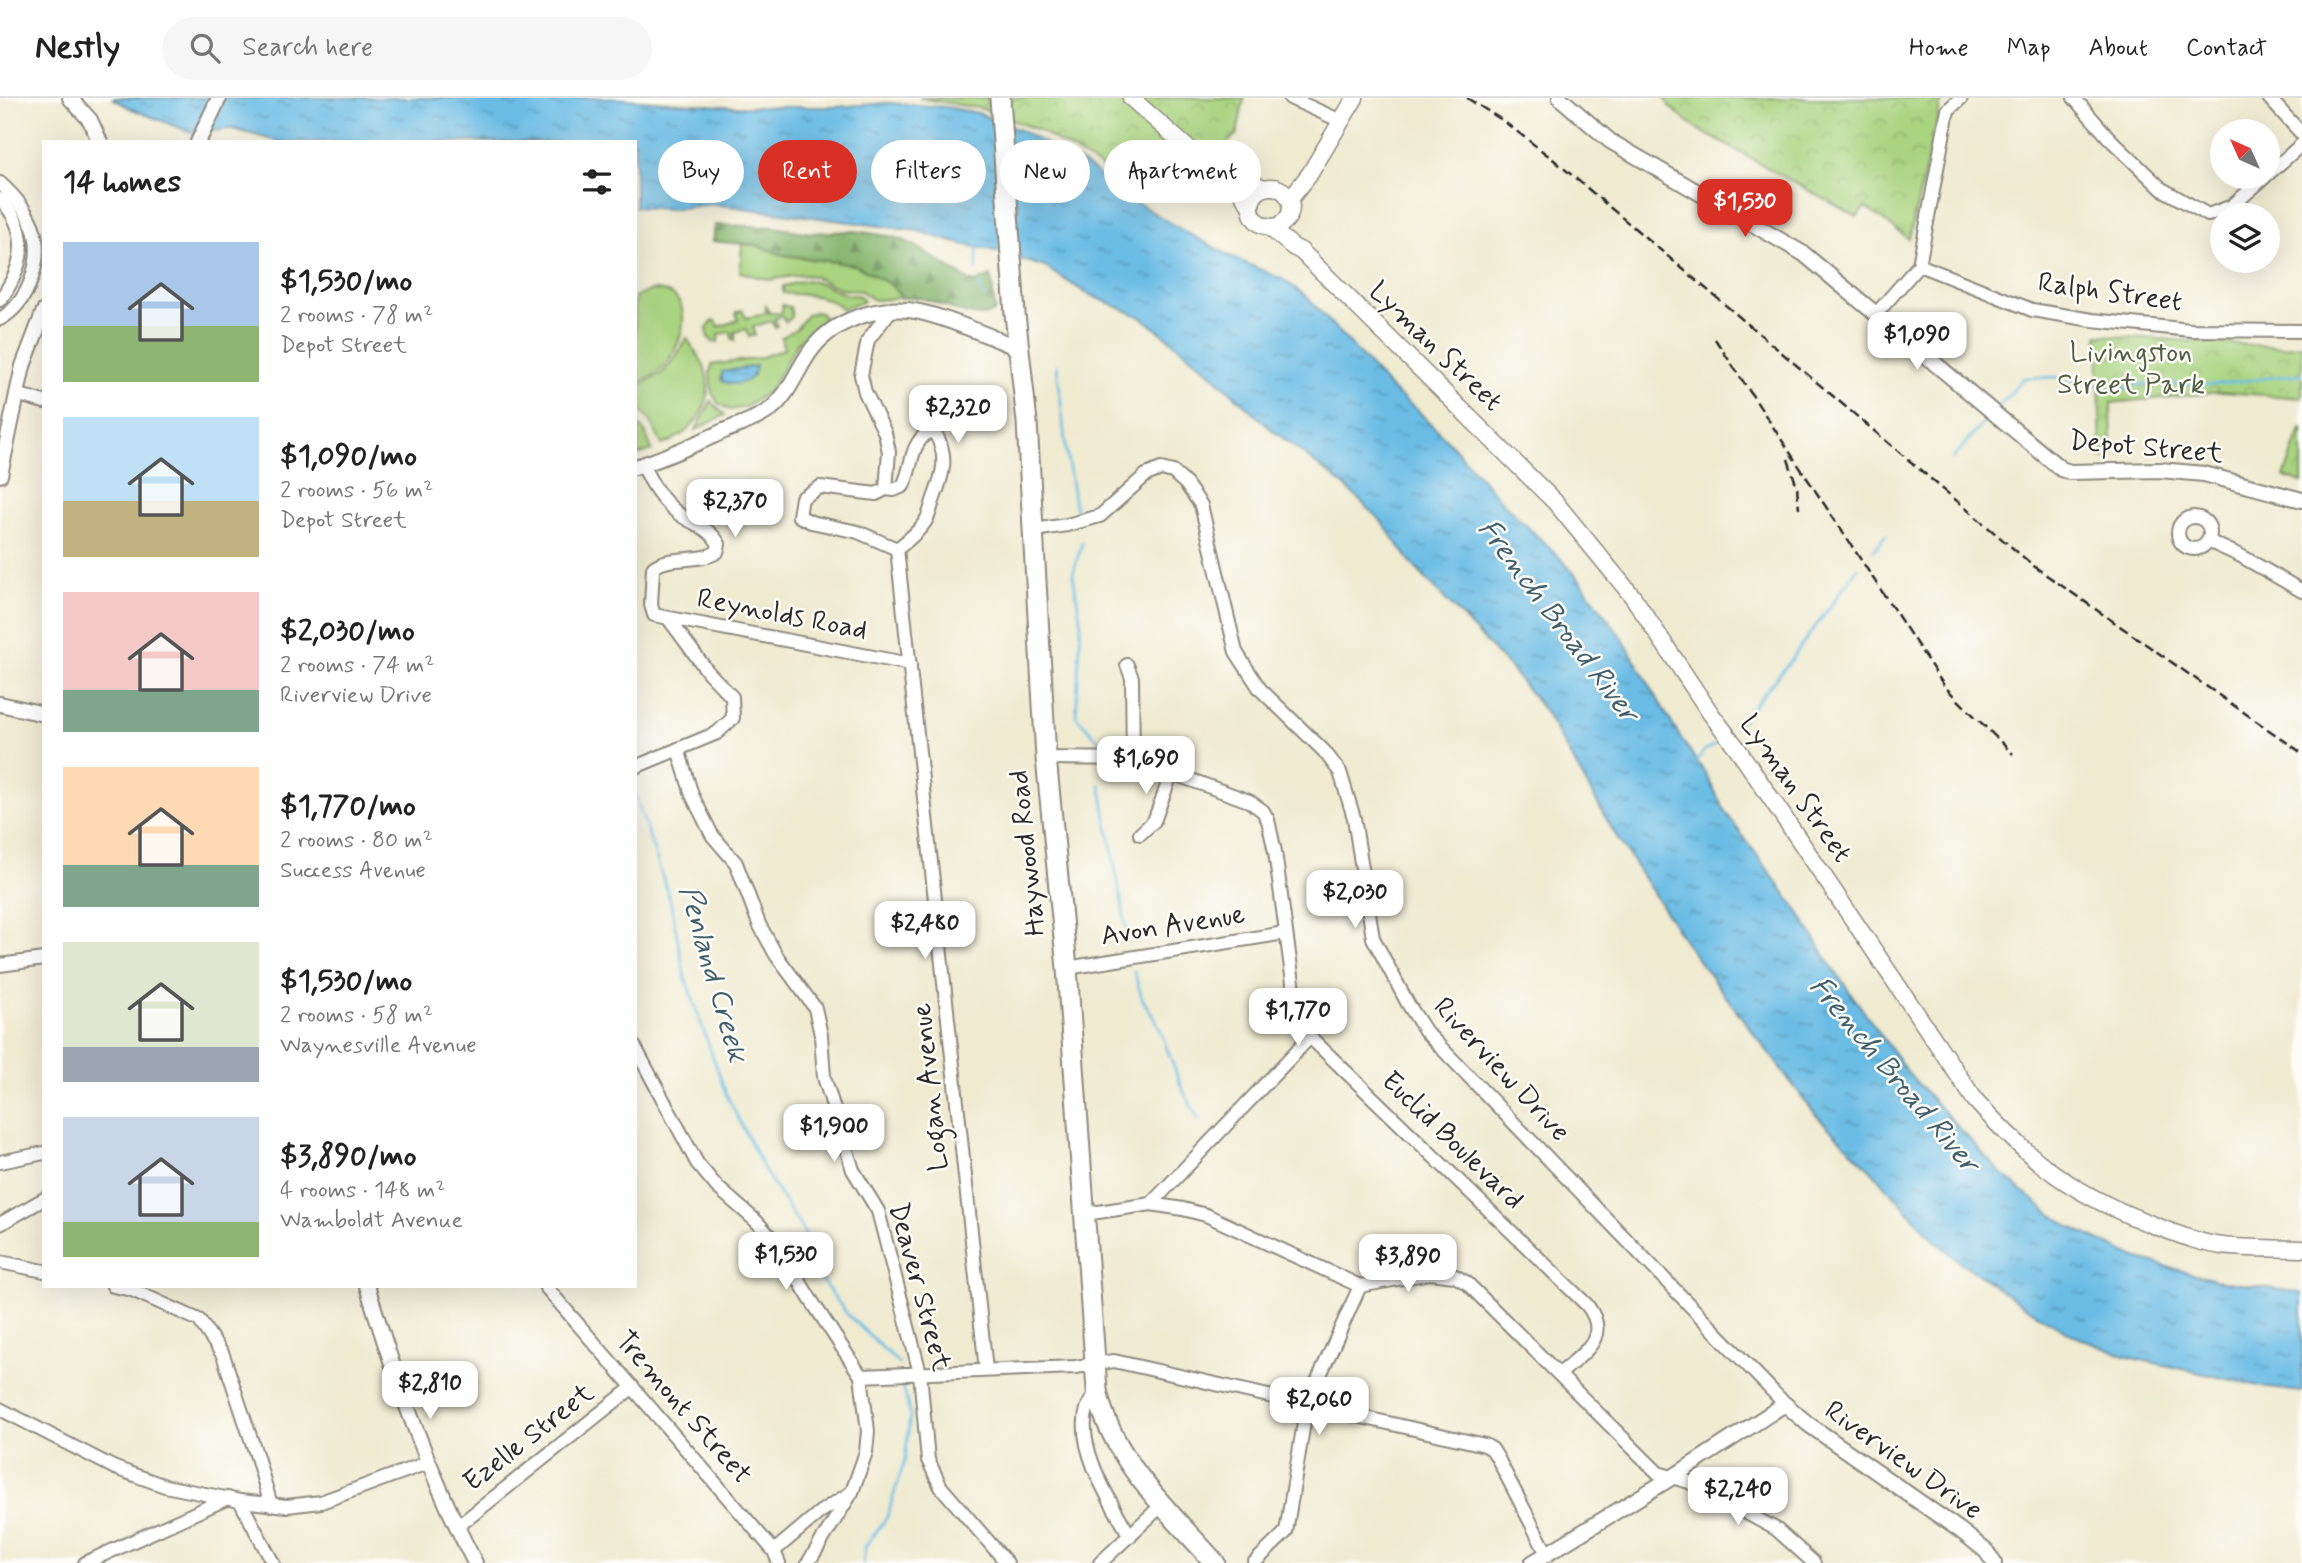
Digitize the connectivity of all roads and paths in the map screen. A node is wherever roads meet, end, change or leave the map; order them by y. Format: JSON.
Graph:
{"nodes":[{"id":1,"x":70,"y":98,"type":"edge"},
{"id":2,"x":219,"y":98,"type":"edge"},
{"id":3,"x":1000,"y":98,"type":"edge"},
{"id":4,"x":1131,"y":98,"type":"edge"},
{"id":5,"x":1144,"y":98,"type":"edge"},
{"id":6,"x":1290,"y":98,"type":"edge"},
{"id":7,"x":1355,"y":98,"type":"edge"},
{"id":8,"x":1560,"y":98,"type":"edge"},
{"id":9,"x":1961,"y":98,"type":"edge"},
{"id":10,"x":2074,"y":98,"type":"edge"},
{"id":11,"x":2269,"y":98,"type":"edge"},
{"id":12,"x":1341,"y":121,"type":"junction"},
{"id":13,"x":2302,"y":134,"type":"edge"},
{"id":14,"x":200,"y":139,"type":"edge"},
{"id":15,"x":99,"y":140,"type":"edge"},
{"id":16,"x":2302,"y":144,"type":"edge"},
{"id":17,"x":1318,"y":160,"type":"junction"},
{"id":18,"x":2280,"y":163,"type":"edge"},
{"id":19,"x":0,"y":183,"type":"edge"},
{"id":20,"x":1266,"y":187,"type":"junction"},
{"id":21,"x":2251,"y":189,"type":"edge"},
{"id":22,"x":0,"y":199,"type":"edge"},
{"id":23,"x":1290,"y":199,"type":"junction"},
{"id":24,"x":1251,"y":207,"type":"junction"},
{"id":25,"x":1289,"y":216,"type":"junction"},
{"id":26,"x":1268,"y":226,"type":"junction"},
{"id":27,"x":1301,"y":251,"type":"junction"},
{"id":28,"x":1919,"y":265,"type":"junction"},
{"id":29,"x":0,"y":300,"type":"edge"},
{"id":30,"x":891,"y":310,"type":"junction"},
{"id":31,"x":1876,"y":314,"type":"junction"},
{"id":32,"x":42,"y":315,"type":"edge"},
{"id":33,"x":0,"y":319,"type":"edge"},
{"id":34,"x":2302,"y":331,"type":"edge"},
{"id":35,"x":1020,"y":349,"type":"junction"},
{"id":36,"x":16,"y":394,"type":"junction"},
{"id":37,"x":42,"y":401,"type":"edge"},
{"id":38,"x":639,"y":466,"type":"edge"},
{"id":39,"x":0,"y":475,"type":"edge"},
{"id":40,"x":886,"y":489,"type":"junction"},
{"id":41,"x":2302,"y":500,"type":"edge"},
{"id":42,"x":1034,"y":530,"type":"junction"},
{"id":43,"x":2208,"y":541,"type":"dead end"},
{"id":44,"x":897,"y":549,"type":"junction"},
{"id":45,"x":2302,"y":591,"type":"edge"},
{"id":46,"x":668,"y":618,"type":"junction"},
{"id":47,"x":911,"y":664,"type":"junction"},
{"id":48,"x":1127,"y":665,"type":"dead end"},
{"id":49,"x":0,"y":704,"type":"edge"},
{"id":50,"x":42,"y":714,"type":"edge"},
{"id":51,"x":678,"y":750,"type":"junction"},
{"id":52,"x":1046,"y":758,"type":"junction"},
{"id":53,"x":1132,"y":759,"type":"junction"},
{"id":54,"x":637,"y":766,"type":"edge"},
{"id":55,"x":1172,"y":772,"type":"junction"},
{"id":56,"x":1140,"y":834,"type":"dead end"},
{"id":57,"x":1285,"y":933,"type":"junction"},
{"id":58,"x":42,"y":959,"type":"edge"},
{"id":59,"x":0,"y":965,"type":"edge"},
{"id":60,"x":1067,"y":968,"type":"junction"},
{"id":61,"x":1310,"y":1037,"type":"junction"},
{"id":62,"x":637,"y":1051,"type":"edge"},
{"id":63,"x":42,"y":1153,"type":"edge"},
{"id":64,"x":0,"y":1163,"type":"edge"},
{"id":65,"x":42,"y":1200,"type":"edge"},
{"id":66,"x":1152,"y":1204,"type":"junction"},
{"id":67,"x":1085,"y":1214,"type":"junction"},
{"id":68,"x":0,"y":1224,"type":"edge"},
{"id":69,"x":2302,"y":1249,"type":"edge"},
{"id":70,"x":0,"y":1262,"type":"edge"},
{"id":71,"x":42,"y":1271,"type":"edge"},
{"id":72,"x":1360,"y":1286,"type":"junction"},
{"id":73,"x":122,"y":1288,"type":"edge"},
{"id":74,"x":368,"y":1288,"type":"edge"},
{"id":75,"x":547,"y":1288,"type":"edge"},
{"id":76,"x":1096,"y":1363,"type":"junction"},
{"id":77,"x":986,"y":1370,"type":"junction"},
{"id":78,"x":920,"y":1373,"type":"junction"},
{"id":79,"x":1560,"y":1374,"type":"junction"},
{"id":80,"x":862,"y":1376,"type":"junction"},
{"id":81,"x":633,"y":1388,"type":"junction"},
{"id":82,"x":1097,"y":1390,"type":"junction"},
{"id":83,"x":1307,"y":1404,"type":"junction"},
{"id":84,"x":1785,"y":1404,"type":"junction"},
{"id":85,"x":0,"y":1409,"type":"edge"},
{"id":86,"x":427,"y":1463,"type":"junction"},
{"id":87,"x":1671,"y":1478,"type":"junction"},
{"id":88,"x":852,"y":1492,"type":"junction"},
{"id":89,"x":234,"y":1499,"type":"junction"},
{"id":90,"x":271,"y":1504,"type":"junction"},
{"id":91,"x":1163,"y":1504,"type":"junction"},
{"id":92,"x":457,"y":1527,"type":"junction"},
{"id":93,"x":1129,"y":1536,"type":"junction"},
{"id":94,"x":1547,"y":1554,"type":"junction"},
{"id":95,"x":776,"y":1557,"type":"edge"},
{"id":96,"x":85,"y":1563,"type":"edge"},
{"id":97,"x":272,"y":1563,"type":"edge"},
{"id":98,"x":475,"y":1563,"type":"edge"},
{"id":99,"x":808,"y":1563,"type":"edge"},
{"id":100,"x":1007,"y":1563,"type":"edge"},
{"id":101,"x":1100,"y":1563,"type":"edge"},
{"id":102,"x":1215,"y":1563,"type":"edge"},
{"id":103,"x":1254,"y":1563,"type":"edge"},
{"id":104,"x":1532,"y":1563,"type":"edge"},
{"id":105,"x":1814,"y":1563,"type":"edge"},
{"id":106,"x":1994,"y":1563,"type":"edge"}],
"edges":[{"from":1,"to":15,"type":"street"},
{"from":2,"to":14,"type":"street"},
{"from":3,"to":35,"type":"main road","name":"Haywood Road"},
{"from":4,"to":24,"type":"main road"},
{"from":5,"to":20,"type":"main road"},
{"from":6,"to":12,"type":"street"},
{"from":7,"to":12,"type":"main road"},
{"from":8,"to":31,"type":"street","name":"Depot Street"},
{"from":9,"to":28,"type":"street"},
{"from":10,"to":21,"type":"street"},
{"from":11,"to":13,"type":"street"},
{"from":12,"to":17,"type":"main road"},
{"from":16,"to":18,"type":"street"},
{"from":17,"to":20,"type":"main road"},
{"from":17,"to":23,"type":"main road"},
{"from":19,"to":33,"type":"street"},
{"from":20,"to":23,"type":"main road"},
{"from":20,"to":24,"type":"main road"},
{"from":22,"to":29,"type":"street"},
{"from":23,"to":25,"type":"main road"},
{"from":24,"to":26,"type":"main road"},
{"from":25,"to":26,"type":"main road"},
{"from":25,"to":27,"type":"main road","name":"Lyman Street"},
{"from":26,"to":27,"type":"main road","name":"Lyman Street"},
{"from":27,"to":69,"type":"main road","name":"Lyman Street"},
{"from":28,"to":31,"type":"street"},
{"from":28,"to":34,"type":"street","name":"Ralph Street"},
{"from":30,"to":35,"type":"street"},
{"from":30,"to":38,"type":"street"},
{"from":30,"to":40,"type":"street"},
{"from":31,"to":41,"type":"street","name":"Depot Street"},
{"from":32,"to":36,"type":"street"},
{"from":35,"to":42,"type":"main road","name":"Haywood Road"},
{"from":36,"to":37,"type":"street"},
{"from":36,"to":39,"type":"street"},
{"from":38,"to":46,"type":"street"},
{"from":40,"to":44,"type":"street"},
{"from":40,"to":44,"type":"street"},
{"from":42,"to":52,"type":"main road","name":"Haywood Road"},
{"from":42,"to":84,"type":"street","name":"Riverview Drive"},
{"from":43,"to":45,"type":"street"},
{"from":44,"to":47,"type":"street","name":"Logan Avenue"},
{"from":46,"to":47,"type":"street","name":"Reynolds Road"},
{"from":46,"to":51,"type":"street","name":"Reynolds Road"},
{"from":47,"to":77,"type":"street","name":"Logan Avenue"},
{"from":48,"to":53,"type":"street"},
{"from":49,"to":50,"type":"street"},
{"from":51,"to":54,"type":"street","name":"Reynolds Road"},
{"from":51,"to":78,"type":"street","name":"Deaver Street"},
{"from":52,"to":53,"type":"street","name":"Euclid Boulevard"},
{"from":52,"to":60,"type":"main road","name":"Haywood Road"},
{"from":53,"to":55,"type":"street","name":"Euclid Boulevard"},
{"from":55,"to":56,"type":"street"},
{"from":55,"to":57,"type":"street","name":"Euclid Boulevard"},
{"from":57,"to":60,"type":"street","name":"Avon Avenue"},
{"from":57,"to":61,"type":"street","name":"Euclid Boulevard"},
{"from":58,"to":59,"type":"street"},
{"from":60,"to":67,"type":"main road","name":"Haywood Road"},
{"from":61,"to":66,"type":"street"},
{"from":61,"to":79,"type":"street","name":"Euclid Boulevard"},
{"from":62,"to":80,"type":"street"},
{"from":63,"to":64,"type":"street"},
{"from":65,"to":68,"type":"street"},
{"from":66,"to":67,"type":"street"},
{"from":66,"to":72,"type":"street"},
{"from":67,"to":76,"type":"main road","name":"Haywood Road"},
{"from":70,"to":71,"type":"street"},
{"from":72,"to":79,"type":"street"},
{"from":72,"to":83,"type":"street"},
{"from":73,"to":90,"type":"street"},
{"from":74,"to":86,"type":"street"},
{"from":75,"to":81,"type":"street","name":"Tremont Street"},
{"from":76,"to":77,"type":"street"},
{"from":76,"to":82,"type":"main road","name":"Haywood Road"},
{"from":76,"to":83,"type":"street"},
{"from":77,"to":78,"type":"street"},
{"from":78,"to":80,"type":"street"},
{"from":78,"to":100,"type":"street","name":"Deaver Street"},
{"from":79,"to":87,"type":"street"},
{"from":80,"to":88,"type":"street"},
{"from":81,"to":92,"type":"street","name":"Ezelle Street"},
{"from":81,"to":95,"type":"street","name":"Tremont Street"},
{"from":82,"to":91,"type":"main road","name":"Haywood Road"},
{"from":82,"to":93,"type":"street"},
{"from":83,"to":94,"type":"street"},
{"from":83,"to":103,"type":"street"},
{"from":84,"to":87,"type":"street"},
{"from":84,"to":106,"type":"street","name":"Riverview Drive"},
{"from":85,"to":89,"type":"street"},
{"from":86,"to":90,"type":"street"},
{"from":86,"to":92,"type":"street"},
{"from":87,"to":94,"type":"street"},
{"from":87,"to":105,"type":"street"},
{"from":88,"to":95,"type":"street"},
{"from":88,"to":99,"type":"street"},
{"from":89,"to":90,"type":"street"},
{"from":89,"to":96,"type":"street"},
{"from":89,"to":97,"type":"street"},
{"from":91,"to":93,"type":"street"},
{"from":91,"to":102,"type":"main road","name":"Haywood Road"},
{"from":92,"to":98,"type":"street"},
{"from":93,"to":101,"type":"street"},
{"from":94,"to":104,"type":"street"}]}
